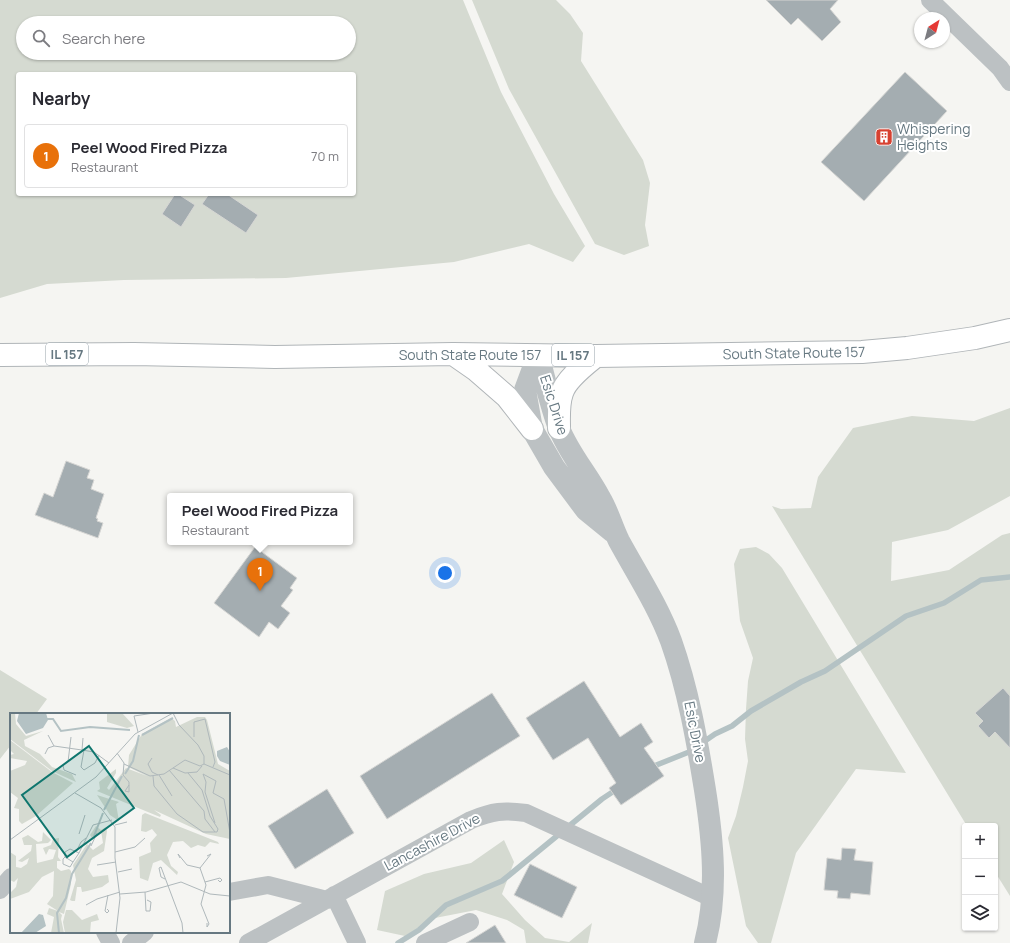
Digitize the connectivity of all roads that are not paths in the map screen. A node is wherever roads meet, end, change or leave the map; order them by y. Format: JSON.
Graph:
{"nodes":[{"id":1,"x":930,"y":0,"type":"edge"},
{"id":2,"x":1010,"y":82,"type":"edge"},
{"id":3,"x":1010,"y":330,"type":"edge"},
{"id":4,"x":453,"y":354,"type":"junction"},
{"id":5,"x":538,"y":355,"type":"junction"},
{"id":6,"x":0,"y":356,"type":"edge"},
{"id":7,"x":596,"y":356,"type":"junction"},
{"id":8,"x":559,"y":428,"type":"junction"},
{"id":9,"x":532,"y":429,"type":"junction"},
{"id":10,"x":616,"y":535,"type":"junction"},
{"id":11,"x":10,"y":878,"type":"edge"},
{"id":12,"x":0,"y":890,"type":"edge"},
{"id":13,"x":230,"y":892,"type":"edge"},
{"id":14,"x":330,"y":898,"type":"junction"},
{"id":15,"x":712,"y":898,"type":"junction"},
{"id":16,"x":470,"y":922,"type":"dead end"},
{"id":17,"x":106,"y":933,"type":"edge"},
{"id":18,"x":144,"y":933,"type":"edge"},
{"id":19,"x":111,"y":943,"type":"edge"},
{"id":20,"x":131,"y":943,"type":"edge"},
{"id":21,"x":248,"y":943,"type":"edge"},
{"id":22,"x":357,"y":943,"type":"edge"},
{"id":23,"x":425,"y":943,"type":"edge"},
{"id":24,"x":705,"y":943,"type":"edge"}],
"edges":[{"from":1,"to":2,"type":"street"},
{"from":3,"to":7,"type":"main road","name":"South State Route 157","number":"IL 157"},
{"from":4,"to":5,"type":"main road","name":"South State Route 157","number":"IL 157"},
{"from":4,"to":6,"type":"main road","name":"South State Route 157","number":"IL 157"},
{"from":4,"to":9,"type":"main road"},
{"from":5,"to":7,"type":"main road","name":"South State Route 157","number":"IL 157"},
{"from":5,"to":8,"type":"street","name":"Esic Drive"},
{"from":5,"to":9,"type":"street","name":"Esic Drive"},
{"from":7,"to":8,"type":"main road"},
{"from":8,"to":10,"type":"street","name":"Esic Drive"},
{"from":9,"to":10,"type":"street","name":"Esic Drive"},
{"from":10,"to":15,"type":"street","name":"Esic Drive"},
{"from":11,"to":12,"type":"street"},
{"from":13,"to":14,"type":"street"},
{"from":14,"to":15,"type":"street","name":"Lancashire Drive"},
{"from":14,"to":21,"type":"street","name":"Lancashire Drive"},
{"from":14,"to":22,"type":"street"},
{"from":15,"to":24,"type":"street","name":"Esic Drive"},
{"from":16,"to":23,"type":"street"},
{"from":17,"to":19,"type":"street"},
{"from":18,"to":20,"type":"street"}]}
